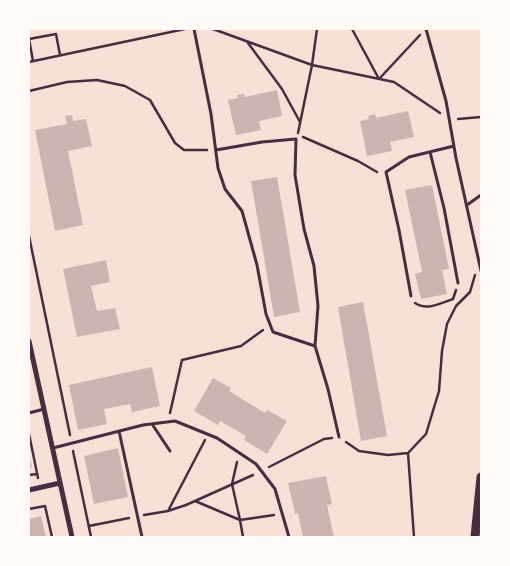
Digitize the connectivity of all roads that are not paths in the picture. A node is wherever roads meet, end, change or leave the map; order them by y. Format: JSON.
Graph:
{"nodes":[{"id":1,"x":194,"y":29,"type":"edge"},
{"id":2,"x":426,"y":29,"type":"edge"},
{"id":3,"x":454,"y":146,"type":"junction"},
{"id":4,"x":216,"y":150,"type":"junction"},
{"id":5,"x":430,"y":152,"type":"junction"},
{"id":6,"x":481,"y":196,"type":"edge"},
{"id":7,"x":467,"y":205,"type":"junction"},
{"id":8,"x":481,"y":271,"type":"edge"},
{"id":9,"x":458,"y":284,"type":"road end"},
{"id":10,"x":411,"y":296,"type":"road end"},
{"id":11,"x":29,"y":341,"type":"edge"},
{"id":12,"x":315,"y":346,"type":"junction"},
{"id":13,"x":44,"y":409,"type":"junction"},
{"id":14,"x":29,"y":413,"type":"edge"},
{"id":15,"x":152,"y":424,"type":"junction"},
{"id":16,"x":119,"y":431,"type":"junction"},
{"id":17,"x":339,"y":437,"type":"road end"},
{"id":18,"x":52,"y":448,"type":"junction"},
{"id":19,"x":170,"y":451,"type":"dead end"},
{"id":20,"x":481,"y":477,"type":"edge"},
{"id":21,"x":60,"y":483,"type":"junction"},
{"id":22,"x":29,"y":490,"type":"edge"},
{"id":23,"x":72,"y":537,"type":"edge"},
{"id":24,"x":142,"y":537,"type":"edge"},
{"id":25,"x":289,"y":537,"type":"edge"},
{"id":26,"x":475,"y":537,"type":"edge"}],
"edges":[{"from":1,"to":4,"type":"lane"},
{"from":2,"to":3,"type":"lane"},
{"from":3,"to":5,"type":"lane"},
{"from":3,"to":7,"type":"lane"},
{"from":4,"to":12,"type":"lane"},
{"from":4,"to":12,"type":"lane"},
{"from":5,"to":9,"type":"lane"},
{"from":5,"to":10,"type":"lane"},
{"from":6,"to":7,"type":"lane"},
{"from":7,"to":8,"type":"lane"},
{"from":11,"to":13,"type":"street"},
{"from":12,"to":17,"type":"lane"},
{"from":13,"to":14,"type":"lane"},
{"from":13,"to":18,"type":"street"},
{"from":15,"to":16,"type":"lane"},
{"from":15,"to":19,"type":"lane"},
{"from":15,"to":25,"type":"lane"},
{"from":16,"to":18,"type":"lane"},
{"from":16,"to":24,"type":"lane"},
{"from":18,"to":21,"type":"street"},
{"from":20,"to":26,"type":"main road"},
{"from":21,"to":22,"type":"street"},
{"from":21,"to":23,"type":"street"}]}
